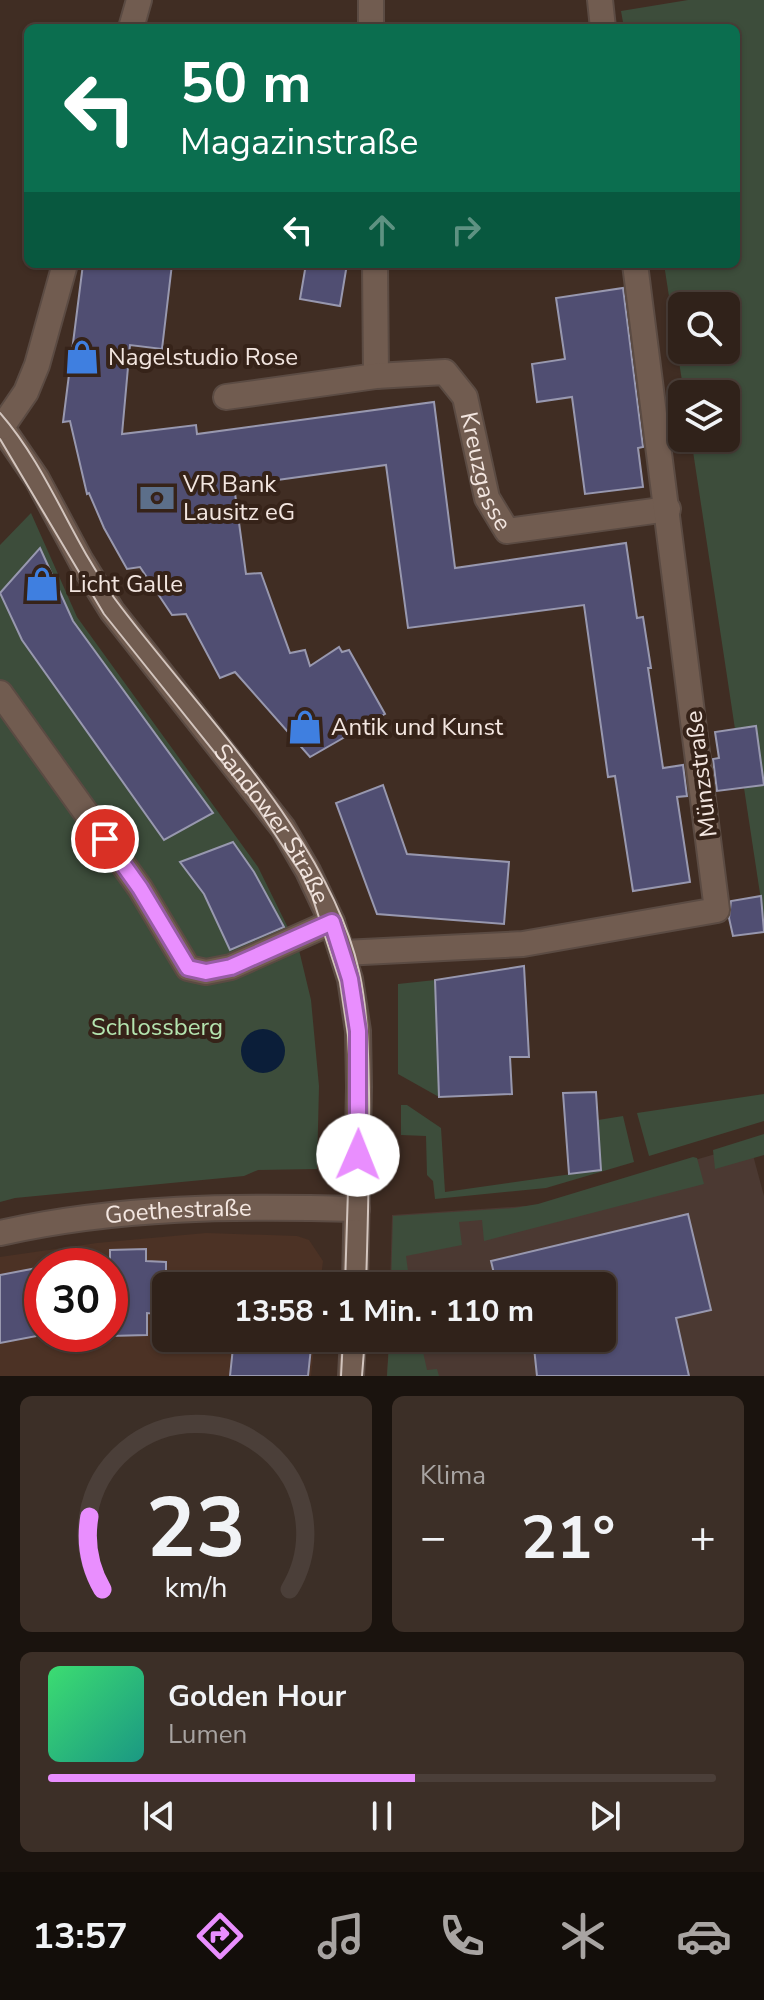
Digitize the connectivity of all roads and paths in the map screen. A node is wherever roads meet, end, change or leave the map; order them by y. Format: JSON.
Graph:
{"nodes":[{"id":1,"x":139,"y":0,"type":"edge"},
{"id":2,"x":371,"y":0,"type":"edge"},
{"id":3,"x":600,"y":0,"type":"edge"},
{"id":4,"x":132,"y":24,"type":"edge"},
{"id":5,"x":371,"y":24,"type":"edge"},
{"id":6,"x":603,"y":24,"type":"edge"},
{"id":7,"x":64,"y":268,"type":"edge"},
{"id":8,"x":375,"y":268,"type":"edge"},
{"id":9,"x":636,"y":268,"type":"edge"},
{"id":10,"x":376,"y":376,"type":"junction"},
{"id":11,"x":226,"y":397,"type":"dead end"},
{"id":12,"x":1,"y":426,"type":"edge"},
{"id":13,"x":668,"y":509,"type":"junction"},
{"id":14,"x":0,"y":693,"type":"edge"},
{"id":15,"x":332,"y":922,"type":"junction"},
{"id":16,"x":343,"y":953,"type":"junction"},
{"id":17,"x":357,"y":1209,"type":"junction"},
{"id":18,"x":0,"y":1233,"type":"edge"},
{"id":19,"x":355,"y":1272,"type":"edge"},
{"id":20,"x":352,"y":1352,"type":"edge"},
{"id":21,"x":351,"y":1376,"type":"edge"}],
"edges":[{"from":1,"to":4,"type":"street"},
{"from":2,"to":5,"type":"street"},
{"from":3,"to":6,"type":"street"},
{"from":7,"to":12,"type":"street"},
{"from":8,"to":10,"type":"street"},
{"from":9,"to":13,"type":"street","name":"Münzstraße"},
{"from":10,"to":11,"type":"street","name":"Kreuzgasse"},
{"from":10,"to":13,"type":"street","name":"Kreuzgasse"},
{"from":12,"to":15,"type":"street","name":"Sandower Straße"},
{"from":13,"to":16,"type":"street","name":"Münzstraße"},
{"from":14,"to":15,"type":"street"},
{"from":15,"to":16,"type":"street","name":"Sandower Straße"},
{"from":16,"to":17,"type":"street","name":"Sandower Straße"},
{"from":17,"to":18,"type":"street","name":"Goethestraße"},
{"from":17,"to":19,"type":"street","name":"Sandower Straße"},
{"from":20,"to":21,"type":"street"}]}
